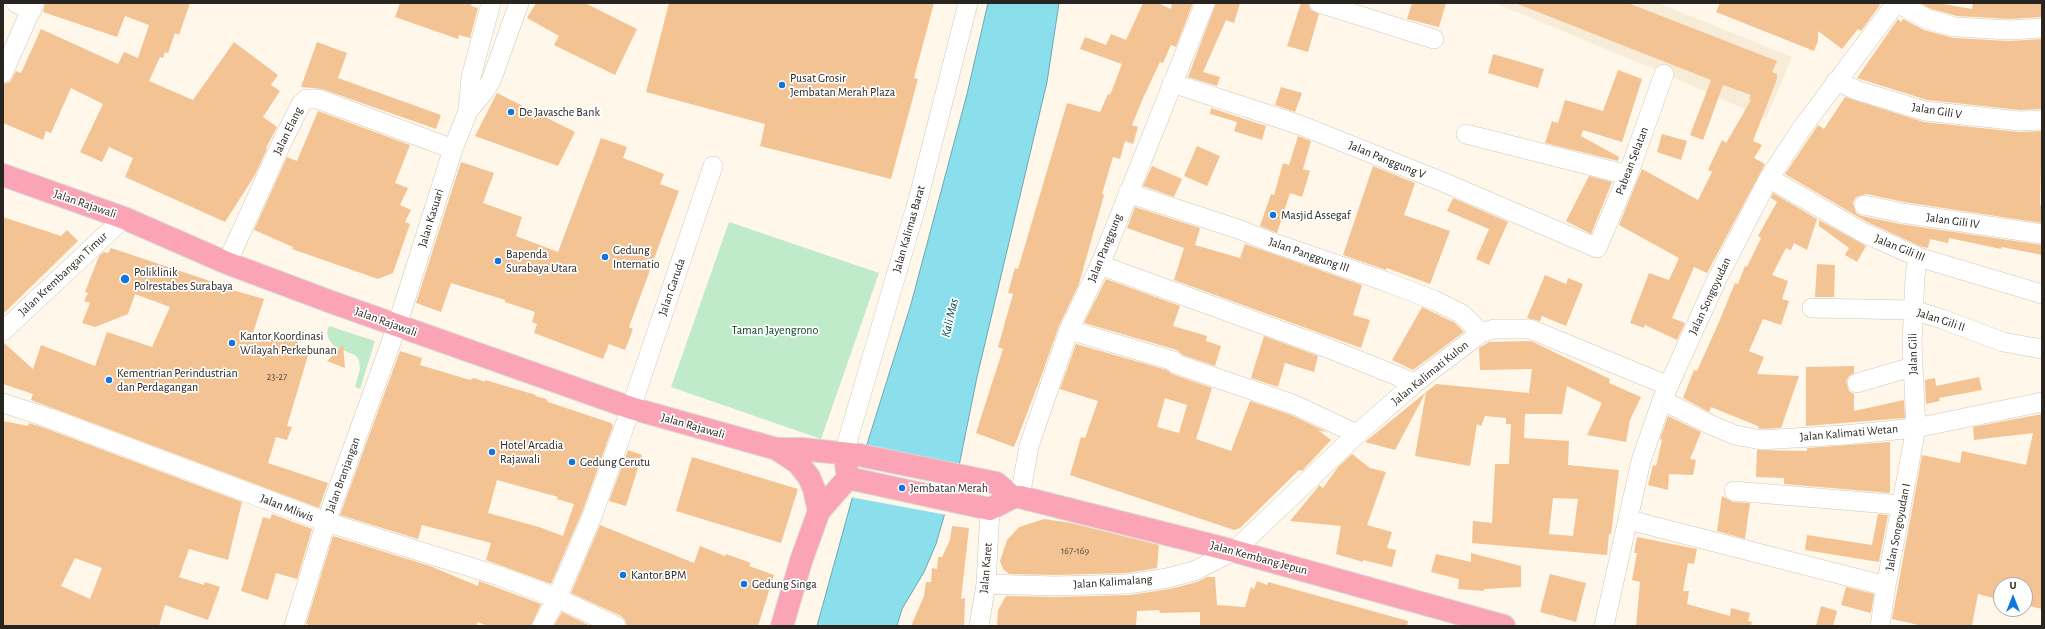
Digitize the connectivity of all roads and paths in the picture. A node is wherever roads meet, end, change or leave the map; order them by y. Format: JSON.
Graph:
{"nodes":[{"id":1,"x":491,"y":3,"type":"edge"},
{"id":2,"x":519,"y":3,"type":"edge"},
{"id":3,"x":968,"y":3,"type":"edge"},
{"id":4,"x":1204,"y":3,"type":"edge"},
{"id":5,"x":1319,"y":3,"type":"edge"},
{"id":6,"x":1897,"y":3,"type":"edge"},
{"id":7,"x":27,"y":5,"type":"edge"},
{"id":8,"x":2042,"y":28,"type":"edge"},
{"id":9,"x":1434,"y":39,"type":"dead end"},
{"id":10,"x":3,"y":73,"type":"edge"},
{"id":11,"x":1664,"y":74,"type":"dead end"},
{"id":12,"x":1836,"y":81,"type":"junction"},
{"id":13,"x":1172,"y":83,"type":"junction"},
{"id":14,"x":468,"y":110,"type":"junction"},
{"id":15,"x":2042,"y":120,"type":"edge"},
{"id":16,"x":1466,"y":134,"type":"dead end"},
{"id":17,"x":453,"y":149,"type":"junction"},
{"id":18,"x":713,"y":166,"type":"dead end"},
{"id":19,"x":3,"y":175,"type":"edge"},
{"id":20,"x":1628,"y":175,"type":"junction"},
{"id":21,"x":1769,"y":178,"type":"junction"},
{"id":22,"x":1128,"y":193,"type":"junction"},
{"id":23,"x":1864,"y":205,"type":"dead end"},
{"id":24,"x":124,"y":218,"type":"junction"},
{"id":25,"x":2042,"y":234,"type":"edge"},
{"id":26,"x":1597,"y":248,"type":"joint"},
{"id":27,"x":1918,"y":257,"type":"junction"},
{"id":28,"x":227,"y":263,"type":"junction"},
{"id":29,"x":1100,"y":265,"type":"junction"},
{"id":30,"x":2042,"y":294,"type":"edge"},
{"id":31,"x":1812,"y":308,"type":"dead end"},
{"id":32,"x":1913,"y":310,"type":"junction"},
{"id":33,"x":397,"y":326,"type":"junction"},
{"id":34,"x":1069,"y":330,"type":"junction"},
{"id":35,"x":3,"y":331,"type":"edge"},
{"id":36,"x":1481,"y":333,"type":"junction"},
{"id":37,"x":2042,"y":349,"type":"edge"},
{"id":38,"x":1912,"y":367,"type":"junction"},
{"id":39,"x":1415,"y":383,"type":"junction"},
{"id":40,"x":1857,"y":383,"type":"dead end"},
{"id":41,"x":1666,"y":393,"type":"junction"},
{"id":42,"x":2042,"y":402,"type":"edge"},
{"id":43,"x":3,"y":403,"type":"edge"},
{"id":44,"x":631,"y":408,"type":"junction"},
{"id":45,"x":1916,"y":428,"type":"junction"},
{"id":46,"x":1357,"y":434,"type":"junction"},
{"id":47,"x":777,"y":449,"type":"junction"},
{"id":48,"x":852,"y":454,"type":"junction"},
{"id":49,"x":850,"y":479,"type":"junction"},
{"id":50,"x":1734,"y":491,"type":"dead end"},
{"id":51,"x":1016,"y":497,"type":"junction"},
{"id":52,"x":1902,"y":505,"type":"junction"},
{"id":53,"x":990,"y":509,"type":"junction"},
{"id":54,"x":819,"y":511,"type":"junction"},
{"id":55,"x":1629,"y":520,"type":"junction"},
{"id":56,"x":326,"y":522,"type":"junction"},
{"id":57,"x":1234,"y":551,"type":"junction"},
{"id":58,"x":986,"y":584,"type":"junction"},
{"id":59,"x":1886,"y":586,"type":"junction"},
{"id":60,"x":557,"y":598,"type":"junction"},
{"id":61,"x":297,"y":625,"type":"edge"},
{"id":62,"x":542,"y":626,"type":"edge"},
{"id":63,"x":616,"y":626,"type":"edge"},
{"id":64,"x":782,"y":626,"type":"edge"},
{"id":65,"x":978,"y":626,"type":"edge"},
{"id":66,"x":1504,"y":626,"type":"edge"},
{"id":67,"x":1604,"y":626,"type":"edge"},
{"id":68,"x":1880,"y":626,"type":"edge"}],
"edges":[{"from":1,"to":14,"type":"street","name":"Jalan Kasuari"},
{"from":2,"to":14,"type":"street","name":"Jalan Kasuari"},
{"from":3,"to":48,"type":"street","name":"Jalan Kalimas Barat"},
{"from":4,"to":13,"type":"street","name":"Jalan Panggung"},
{"from":5,"to":9,"type":"street"},
{"from":6,"to":8,"type":"street"},
{"from":6,"to":12,"type":"street","name":"Jalan Songoyudan"},
{"from":7,"to":10,"type":"street"},
{"from":11,"to":20,"type":"street","name":"Pabean Selatan"},
{"from":12,"to":15,"type":"street","name":"Jalan Gili V"},
{"from":12,"to":21,"type":"street","name":"Jalan Songoyudan"},
{"from":13,"to":22,"type":"street","name":"Jalan Panggung"},
{"from":13,"to":26,"type":"street","name":"Jalan Panggung V"},
{"from":14,"to":17,"type":"street","name":"Jalan Kasuari"},
{"from":16,"to":20,"type":"street"},
{"from":17,"to":28,"type":"street","name":"Jalan Elang"},
{"from":17,"to":33,"type":"street","name":"Jalan Kasuari"},
{"from":18,"to":44,"type":"street","name":"Jalan Garuda"},
{"from":19,"to":24,"type":"main road","name":"Jalan Rajawali"},
{"from":20,"to":26,"type":"street","name":"Pabean Selatan"},
{"from":21,"to":27,"type":"street","name":"Jalan Gili III"},
{"from":21,"to":41,"type":"street","name":"Jalan Songoyudan"},
{"from":22,"to":29,"type":"street","name":"Jalan Panggung"},
{"from":22,"to":36,"type":"street","name":"Jalan Panggung III"},
{"from":23,"to":25,"type":"street","name":"Jalan Gili IV"},
{"from":24,"to":28,"type":"main road","name":"Jalan Rajawali"},
{"from":24,"to":35,"type":"street","name":"Jalan Krembangan Timur"},
{"from":27,"to":30,"type":"street","name":"Jalan Gili III"},
{"from":27,"to":32,"type":"street","name":"Jalan Gili"},
{"from":28,"to":33,"type":"main road","name":"Jalan Rajawali"},
{"from":29,"to":34,"type":"street","name":"Jalan Panggung"},
{"from":29,"to":39,"type":"street"},
{"from":31,"to":32,"type":"street","name":"Jalan Gili II"},
{"from":32,"to":37,"type":"street","name":"Jalan Gili II"},
{"from":32,"to":38,"type":"street","name":"Jalan Gili"},
{"from":33,"to":44,"type":"main road","name":"Jalan Rajawali"},
{"from":33,"to":56,"type":"street","name":"Jalan Branjangan"},
{"from":34,"to":46,"type":"street"},
{"from":34,"to":51,"type":"street","name":"Jalan Panggung"},
{"from":36,"to":39,"type":"street","name":"Jalan Kalimati Kulon"},
{"from":36,"to":41,"type":"street","name":"Jalan Kalimati Kulon"},
{"from":38,"to":40,"type":"street"},
{"from":38,"to":45,"type":"street","name":"Jalan Gili"},
{"from":39,"to":46,"type":"street","name":"Jalan Kalimati Kulon"},
{"from":41,"to":45,"type":"street","name":"Jalan Kalimati Wetan"},
{"from":41,"to":55,"type":"street","name":"Jalan Songoyudan"},
{"from":42,"to":45,"type":"street","name":"Jalan Kalimati Wetan"},
{"from":43,"to":56,"type":"street","name":"Jalan Mliwis"},
{"from":44,"to":47,"type":"main road","name":"Jalan Rajawali"},
{"from":44,"to":60,"type":"street","name":"Jalan Garuda"},
{"from":45,"to":52,"type":"street","name":"Jalan Songoyudan I"},
{"from":46,"to":57,"type":"street","name":"Jalan Kalimati Kulon"},
{"from":47,"to":48,"type":"main road","name":"Jalan Rajawali"},
{"from":47,"to":54,"type":"main road","name":"Jalan Rajawali"},
{"from":48,"to":49,"type":"main road"},
{"from":48,"to":51,"type":"main road","name":"Jalan Kembang Jepun"},
{"from":49,"to":53,"type":"main road"},
{"from":49,"to":54,"type":"main road"},
{"from":50,"to":52,"type":"street"},
{"from":51,"to":53,"type":"main road"},
{"from":51,"to":57,"type":"main road","name":"Jalan Kembang Jepun"},
{"from":52,"to":59,"type":"street","name":"Jalan Songoyudan I"},
{"from":53,"to":58,"type":"street","name":"Jalan Karet"},
{"from":54,"to":64,"type":"main road"},
{"from":55,"to":59,"type":"street"},
{"from":55,"to":67,"type":"street","name":"Jalan Songoyudan"},
{"from":56,"to":60,"type":"street","name":"Jalan Mliwis"},
{"from":56,"to":61,"type":"street","name":"Jalan Branjangan"},
{"from":57,"to":58,"type":"street","name":"Jalan Kalimalang"},
{"from":57,"to":66,"type":"main road","name":"Jalan Kembang Jepun"},
{"from":58,"to":65,"type":"street","name":"Jalan Karet"},
{"from":59,"to":68,"type":"street","name":"Jalan Songoyudan I"},
{"from":60,"to":62,"type":"street","name":"Jalan Garuda"},
{"from":60,"to":63,"type":"street","name":"Jalan Mliwis"}]}
